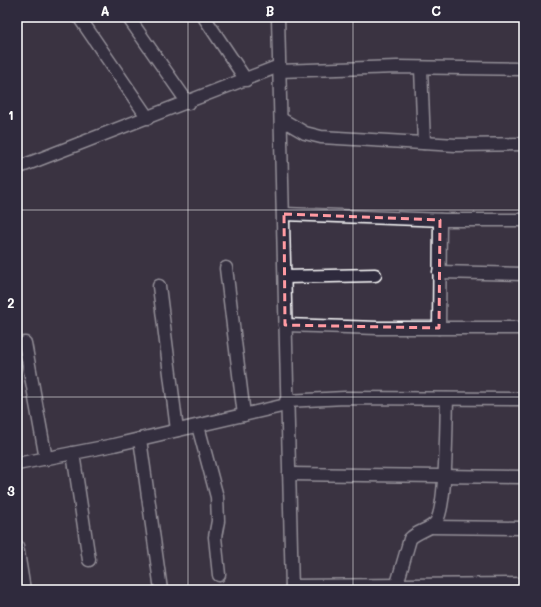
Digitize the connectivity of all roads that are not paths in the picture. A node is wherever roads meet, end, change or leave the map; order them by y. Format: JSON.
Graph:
{"nodes":[{"id":1,"x":79,"y":17,"type":"edge"},
{"id":2,"x":128,"y":17,"type":"edge"},
{"id":3,"x":204,"y":17,"type":"edge"},
{"id":4,"x":278,"y":17,"type":"edge"},
{"id":5,"x":279,"y":68,"type":"junction"},
{"id":6,"x":420,"y":68,"type":"junction"},
{"id":7,"x":524,"y":69,"type":"edge"},
{"id":8,"x":246,"y":80,"type":"junction"},
{"id":9,"x":188,"y":102,"type":"junction"},
{"id":10,"x":148,"y":118,"type":"junction"},
{"id":11,"x":280,"y":119,"type":"junction"},
{"id":12,"x":424,"y":143,"type":"junction"},
{"id":13,"x":524,"y":144,"type":"edge"},
{"id":14,"x":17,"y":168,"type":"edge"},
{"id":15,"x":284,"y":214,"type":"junction"},
{"id":16,"x":440,"y":220,"type":"junction"},
{"id":17,"x":524,"y":220,"type":"edge"},
{"id":18,"x":226,"y":268,"type":"dead end"},
{"id":19,"x":439,"y":272,"type":"junction"},
{"id":20,"x":524,"y":274,"type":"edge"},
{"id":21,"x":375,"y":275,"type":"dead end"},
{"id":22,"x":285,"y":277,"type":"junction"},
{"id":23,"x":159,"y":286,"type":"dead end"},
{"id":24,"x":285,"y":325,"type":"junction"},
{"id":25,"x":439,"y":328,"type":"junction"},
{"id":26,"x":524,"y":328,"type":"edge"},
{"id":27,"x":25,"y":343,"type":"dead end"},
{"id":28,"x":447,"y":399,"type":"junction"},
{"id":29,"x":524,"y":399,"type":"edge"},
{"id":30,"x":286,"y":403,"type":"junction"},
{"id":31,"x":244,"y":415,"type":"junction"},
{"id":32,"x":198,"y":426,"type":"junction"},
{"id":33,"x":177,"y":430,"type":"junction"},
{"id":34,"x":140,"y":439,"type":"junction"},
{"id":35,"x":73,"y":453,"type":"junction"},
{"id":36,"x":46,"y":459,"type":"junction"},
{"id":37,"x":17,"y":464,"type":"edge"},
{"id":38,"x":288,"y":474,"type":"junction"},
{"id":39,"x":444,"y":476,"type":"junction"},
{"id":40,"x":524,"y":477,"type":"edge"},
{"id":41,"x":431,"y":527,"type":"junction"},
{"id":42,"x":524,"y":528,"type":"edge"},
{"id":43,"x":17,"y":546,"type":"edge"},
{"id":44,"x":89,"y":560,"type":"dead end"},
{"id":45,"x":219,"y":575,"type":"dead end"},
{"id":46,"x":397,"y":584,"type":"junction"},
{"id":47,"x":524,"y":584,"type":"edge"},
{"id":48,"x":292,"y":588,"type":"edge"},
{"id":49,"x":24,"y":590,"type":"edge"},
{"id":50,"x":161,"y":590,"type":"edge"}],
"edges":[{"from":1,"to":10,"type":"street"},
{"from":2,"to":9,"type":"street"},
{"from":3,"to":8,"type":"street"},
{"from":4,"to":5,"type":"street"},
{"from":5,"to":6,"type":"street"},
{"from":5,"to":8,"type":"street"},
{"from":5,"to":11,"type":"street"},
{"from":6,"to":7,"type":"street"},
{"from":6,"to":12,"type":"street"},
{"from":8,"to":9,"type":"street"},
{"from":9,"to":10,"type":"street"},
{"from":10,"to":14,"type":"street"},
{"from":11,"to":12,"type":"street"},
{"from":11,"to":15,"type":"street"},
{"from":12,"to":13,"type":"street"},
{"from":15,"to":16,"type":"street"},
{"from":15,"to":22,"type":"street"},
{"from":16,"to":17,"type":"street"},
{"from":16,"to":19,"type":"street"},
{"from":18,"to":31,"type":"street"},
{"from":19,"to":20,"type":"street"},
{"from":19,"to":25,"type":"street"},
{"from":21,"to":22,"type":"street"},
{"from":22,"to":24,"type":"street"},
{"from":23,"to":33,"type":"street"},
{"from":24,"to":25,"type":"street"},
{"from":24,"to":30,"type":"street"},
{"from":25,"to":26,"type":"street"},
{"from":27,"to":36,"type":"street"},
{"from":28,"to":29,"type":"street"},
{"from":28,"to":30,"type":"street"},
{"from":28,"to":39,"type":"street"},
{"from":30,"to":31,"type":"street"},
{"from":30,"to":38,"type":"street"},
{"from":31,"to":32,"type":"street"},
{"from":32,"to":33,"type":"street"},
{"from":32,"to":45,"type":"street"},
{"from":33,"to":34,"type":"street"},
{"from":34,"to":35,"type":"street"},
{"from":34,"to":50,"type":"street"},
{"from":35,"to":36,"type":"street"},
{"from":35,"to":44,"type":"street"},
{"from":36,"to":37,"type":"street"},
{"from":38,"to":39,"type":"street"},
{"from":38,"to":48,"type":"street"},
{"from":39,"to":40,"type":"street"},
{"from":39,"to":41,"type":"street"},
{"from":41,"to":42,"type":"street"},
{"from":41,"to":46,"type":"street"},
{"from":43,"to":49,"type":"street"},
{"from":46,"to":47,"type":"street"},
{"from":46,"to":48,"type":"street"}]}
